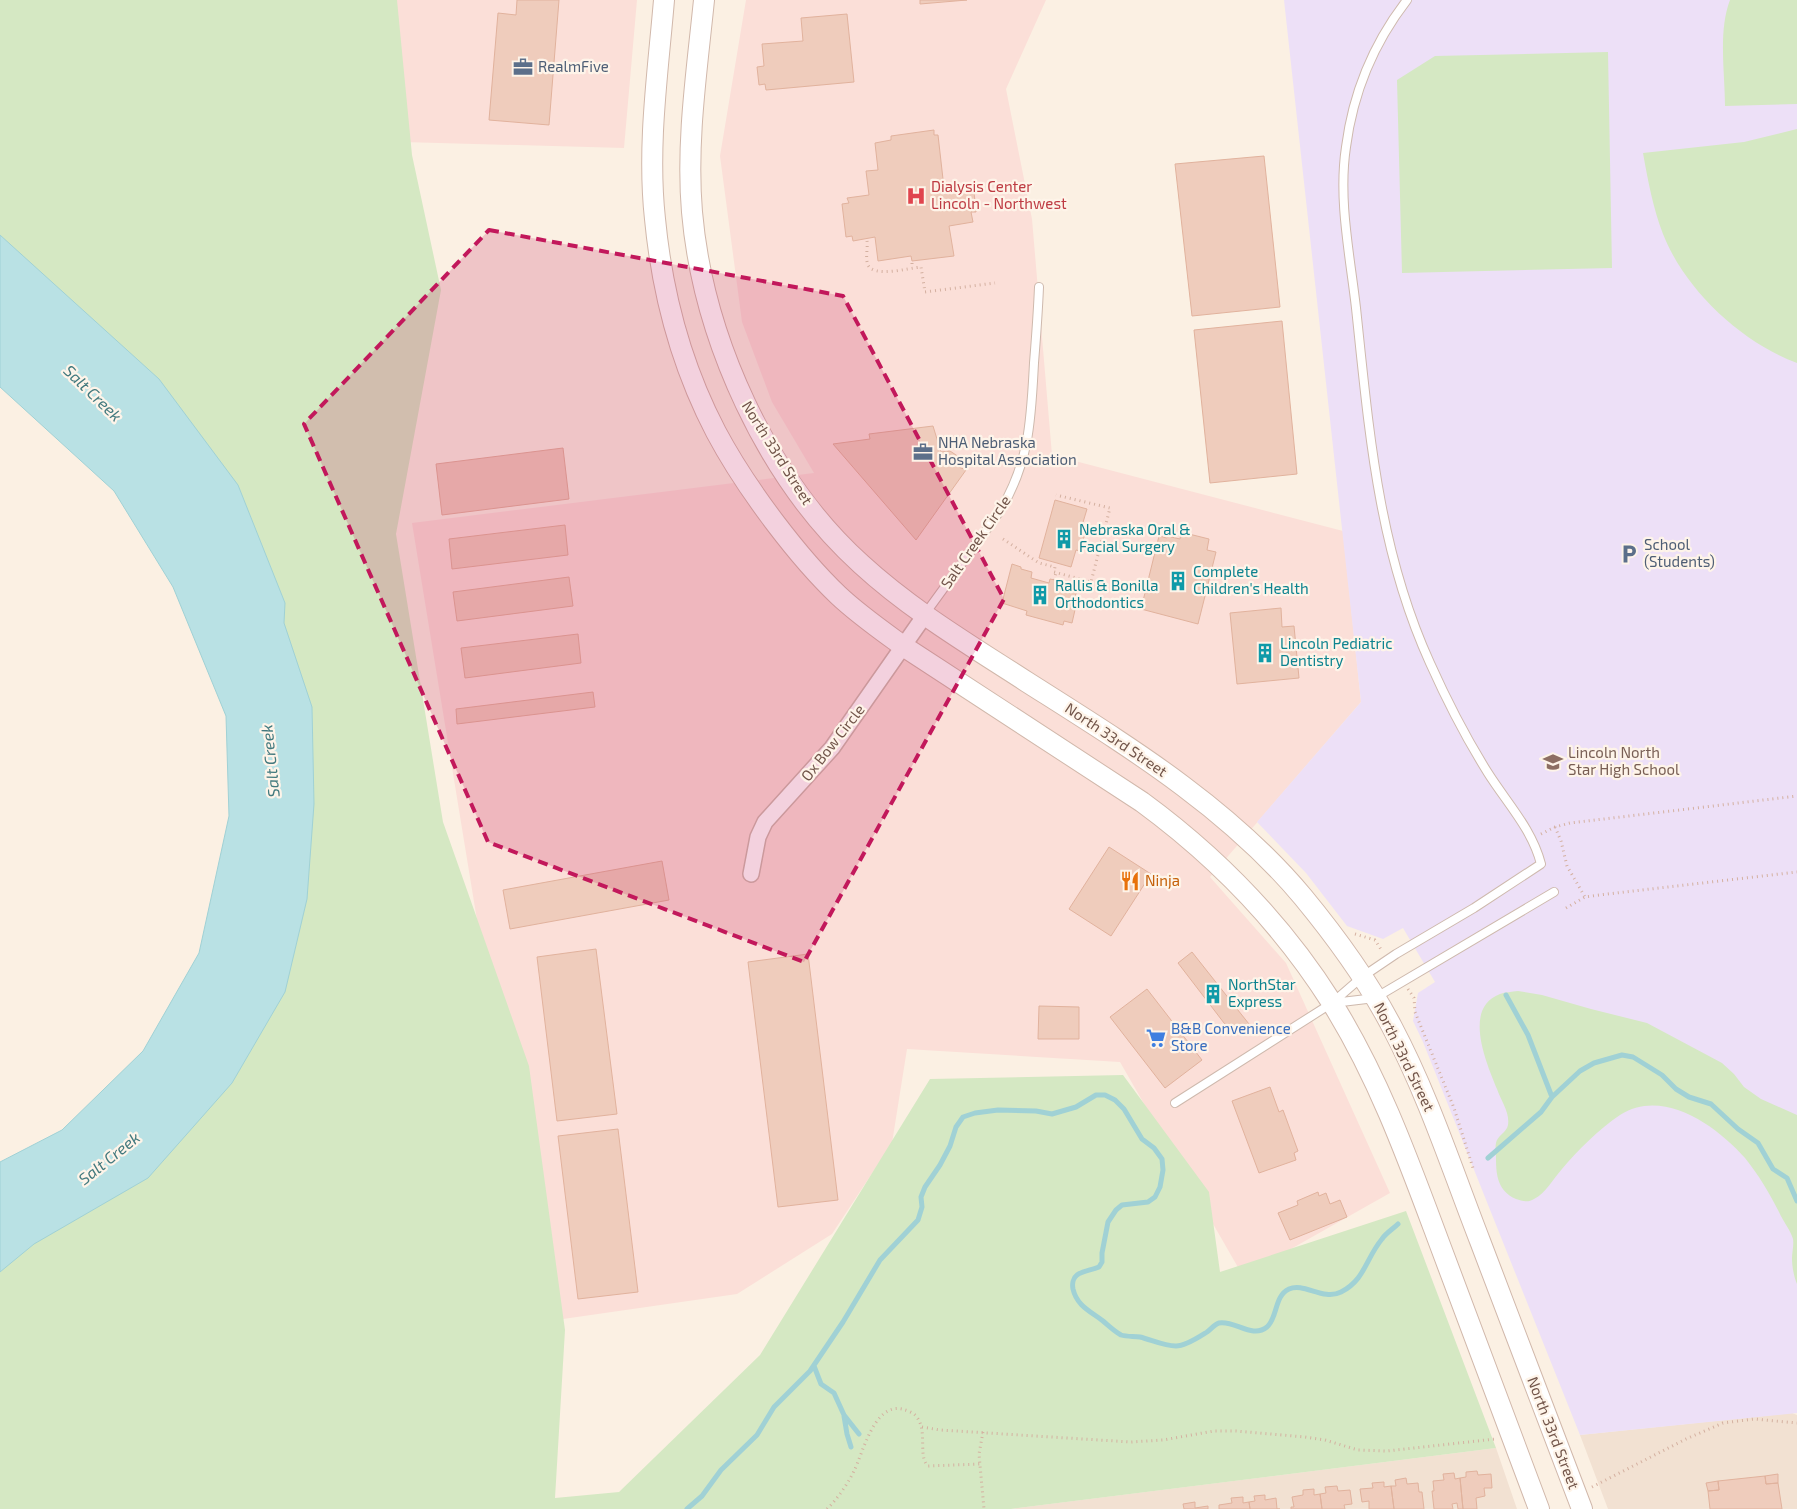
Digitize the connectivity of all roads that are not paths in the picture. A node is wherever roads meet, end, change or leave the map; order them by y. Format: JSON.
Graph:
{"nodes":[{"id":1,"x":664,"y":0,"type":"edge"},
{"id":2,"x":704,"y":0,"type":"edge"},
{"id":3,"x":1407,"y":0,"type":"edge"},
{"id":4,"x":1039,"y":287,"type":"dead end"},
{"id":5,"x":925,"y":615,"type":"junction"},
{"id":6,"x":903,"y":646,"type":"junction"},
{"id":7,"x":751,"y":874,"type":"dead end"},
{"id":8,"x":1554,"y":892,"type":"dead end"},
{"id":9,"x":1362,"y":977,"type":"junction"},
{"id":10,"x":1375,"y":998,"type":"junction"},
{"id":11,"x":1332,"y":1003,"type":"junction"},
{"id":12,"x":1175,"y":1104,"type":"dead end"},
{"id":13,"x":1539,"y":1509,"type":"edge"},
{"id":14,"x":1582,"y":1509,"type":"edge"}],
"edges":[{"from":1,"to":6,"type":"main road"},
{"from":2,"to":5,"type":"main road","name":"North 33rd Street"},
{"from":3,"to":9,"type":"lane"},
{"from":4,"to":5,"type":"lane","name":"Salt Creek Circle"},
{"from":5,"to":6,"type":"street","name":"Ox Bow Circle"},
{"from":5,"to":9,"type":"main road","name":"North 33rd Street"},
{"from":6,"to":7,"type":"street","name":"Ox Bow Circle"},
{"from":6,"to":11,"type":"main road"},
{"from":8,"to":10,"type":"lane"},
{"from":9,"to":10,"type":"main road","name":"North 33rd Street"},
{"from":9,"to":11,"type":"lane"},
{"from":10,"to":11,"type":"lane"},
{"from":10,"to":14,"type":"main road","name":"North 33rd Street"},
{"from":11,"to":12,"type":"lane"},
{"from":11,"to":13,"type":"main road"}]}
